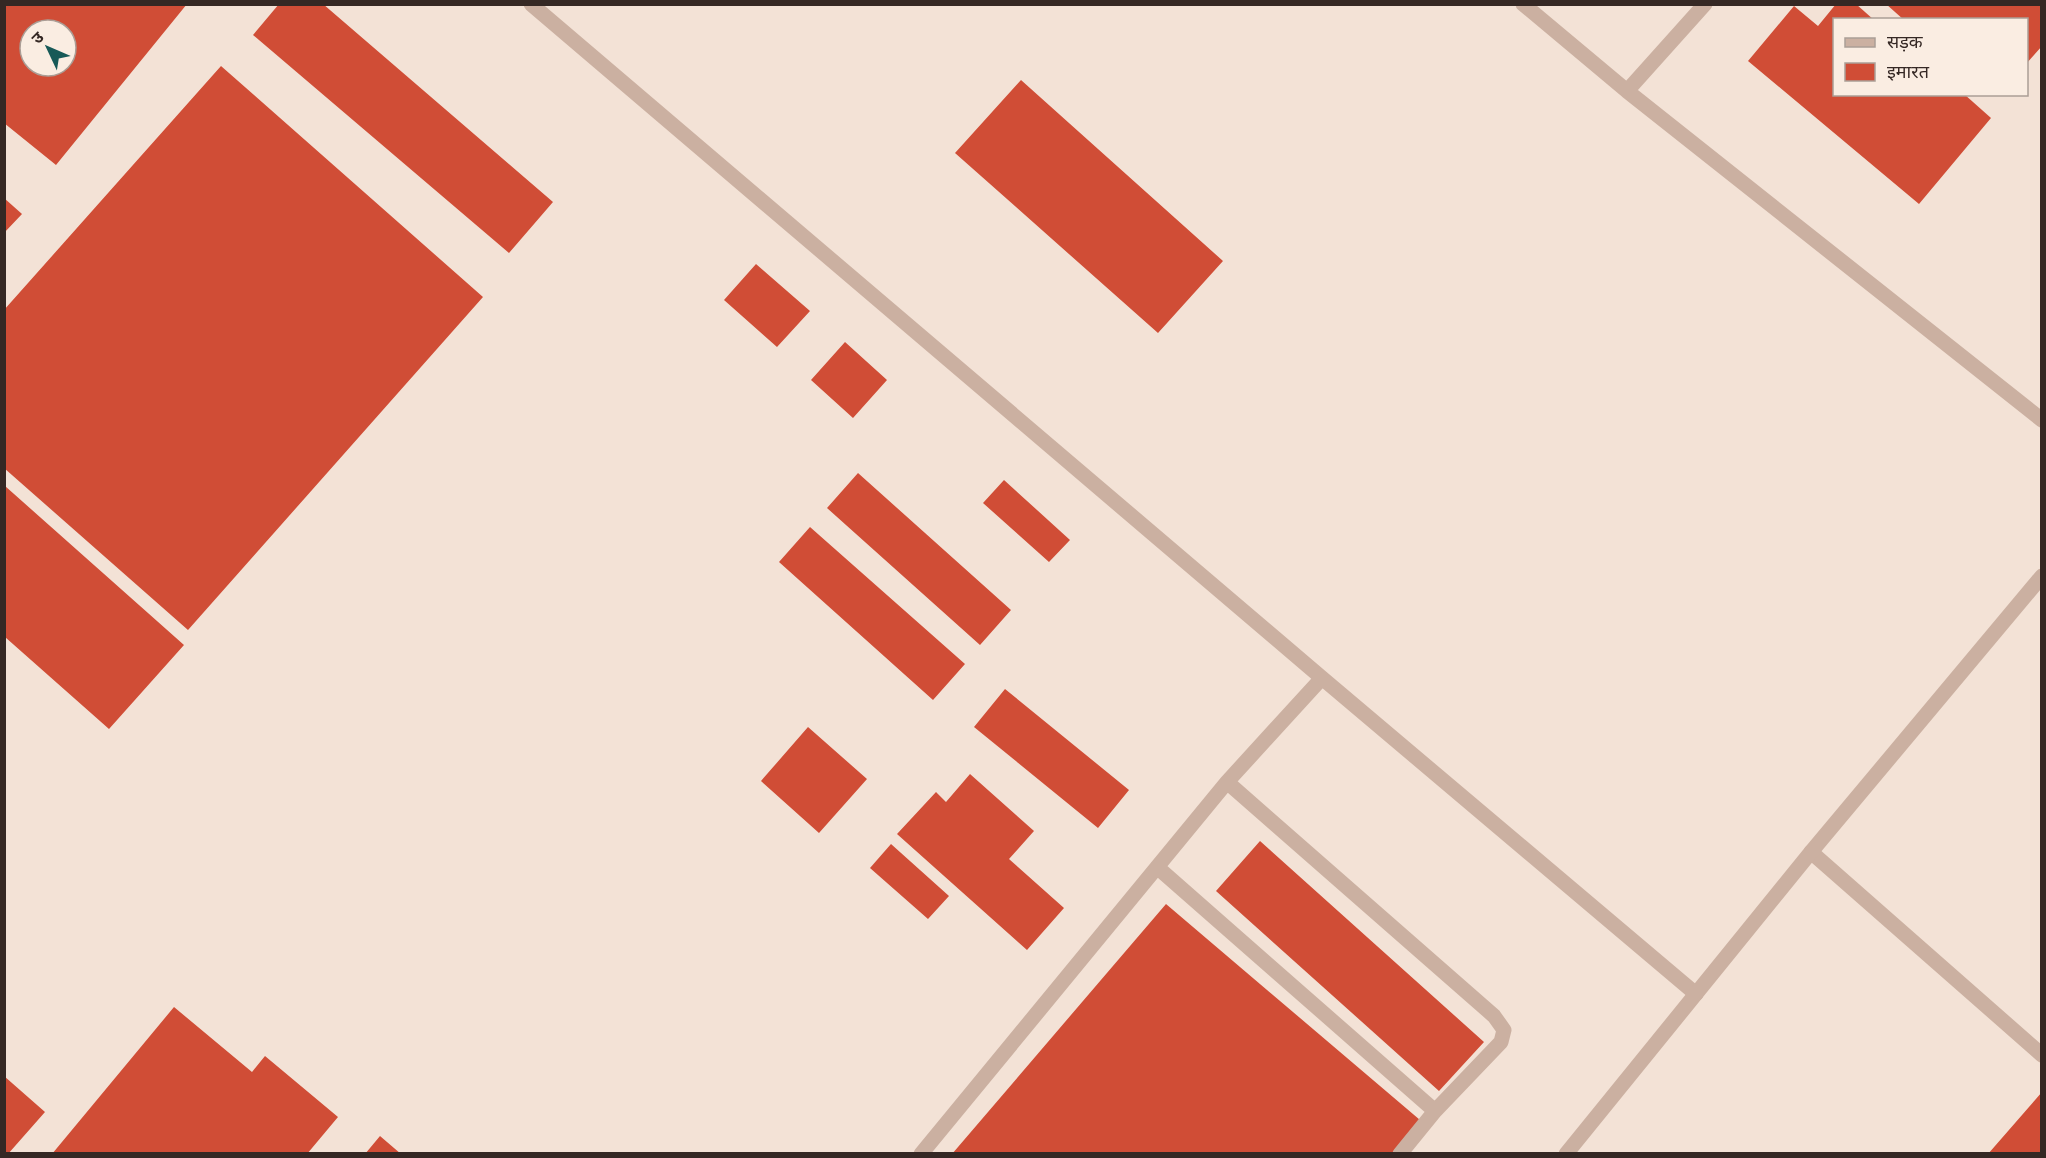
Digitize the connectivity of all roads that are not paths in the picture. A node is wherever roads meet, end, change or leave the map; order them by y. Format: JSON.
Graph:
{"nodes":[{"id":1,"x":531,"y":4,"type":"edge"},
{"id":2,"x":1523,"y":4,"type":"edge"},
{"id":3,"x":1705,"y":4,"type":"edge"},
{"id":4,"x":1627,"y":91,"type":"junction"},
{"id":5,"x":2042,"y":420,"type":"edge"},
{"id":6,"x":2042,"y":576,"type":"edge"},
{"id":7,"x":1322,"y":678,"type":"junction"},
{"id":8,"x":1227,"y":782,"type":"junction"},
{"id":9,"x":1811,"y":852,"type":"junction"},
{"id":10,"x":1157,"y":867,"type":"junction"},
{"id":11,"x":1696,"y":994,"type":"junction"},
{"id":12,"x":2042,"y":1055,"type":"edge"},
{"id":13,"x":1435,"y":1111,"type":"junction"},
{"id":14,"x":921,"y":1154,"type":"edge"},
{"id":15,"x":1400,"y":1154,"type":"edge"},
{"id":16,"x":1566,"y":1154,"type":"edge"}],
"edges":[{"from":1,"to":7,"type":"street"},
{"from":2,"to":4,"type":"street"},
{"from":3,"to":4,"type":"street"},
{"from":4,"to":5,"type":"street"},
{"from":6,"to":9,"type":"street"},
{"from":7,"to":8,"type":"street"},
{"from":7,"to":11,"type":"street"},
{"from":8,"to":10,"type":"street"},
{"from":8,"to":13,"type":"street"},
{"from":9,"to":11,"type":"street"},
{"from":9,"to":12,"type":"street"},
{"from":10,"to":13,"type":"street"},
{"from":10,"to":14,"type":"street"},
{"from":11,"to":16,"type":"street"},
{"from":13,"to":15,"type":"street"}]}
